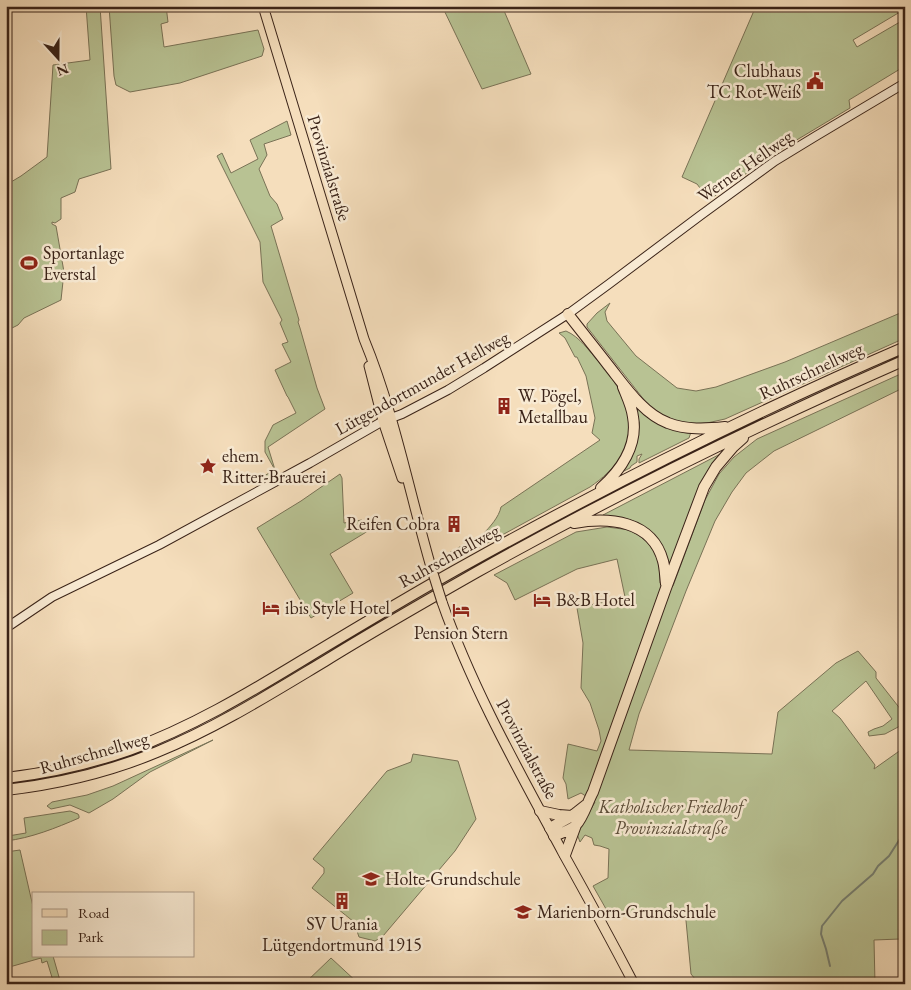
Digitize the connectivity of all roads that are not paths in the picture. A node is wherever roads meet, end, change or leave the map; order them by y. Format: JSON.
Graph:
{"nodes":[{"id":1,"x":263,"y":6,"type":"edge"},
{"id":2,"x":905,"y":84,"type":"edge"},
{"id":3,"x":609,"y":284,"type":"joint"},
{"id":4,"x":568,"y":314,"type":"junction"},
{"id":5,"x":905,"y":347,"type":"edge"},
{"id":6,"x":905,"y":360,"type":"edge"},
{"id":7,"x":620,"y":380,"type":"junction"},
{"id":8,"x":387,"y":420,"type":"junction"},
{"id":9,"x":745,"y":420,"type":"junction"},
{"id":10,"x":764,"y":424,"type":"junction"},
{"id":11,"x":582,"y":502,"type":"junction"},
{"id":12,"x":551,"y":532,"type":"junction"},
{"id":13,"x":666,"y":588,"type":"junction"},
{"id":14,"x":6,"y":628,"type":"edge"},
{"id":15,"x":6,"y":778,"type":"edge"},
{"id":16,"x":6,"y":790,"type":"edge"},
{"id":17,"x":540,"y":811,"type":"junction"},
{"id":18,"x":574,"y":821,"type":"junction"},
{"id":19,"x":552,"y":832,"type":"junction"},
{"id":20,"x":565,"y":855,"type":"junction"},
{"id":21,"x":634,"y":984,"type":"edge"}],
"edges":[{"from":1,"to":8,"type":"main road","name":"Provinzialstraße"},
{"from":2,"to":3,"type":"main road","name":"Werner Hellweg"},
{"from":3,"to":4,"type":"main road","name":"Lütgendortmunder Hellweg"},
{"from":4,"to":7,"type":"highway"},
{"from":4,"to":8,"type":"main road","name":"Lütgendortmunder Hellweg"},
{"from":5,"to":9,"type":"highway","name":"Ruhrschnellweg"},
{"from":6,"to":10,"type":"highway","name":"Ruhrschnellweg"},
{"from":7,"to":9,"type":"highway"},
{"from":7,"to":11,"type":"highway"},
{"from":8,"to":14,"type":"main road","name":"Lütgendortmunder Hellweg"},
{"from":8,"to":17,"type":"main road","name":"Provinzialstraße","bridge":true},
{"from":9,"to":11,"type":"highway","name":"Ruhrschnellweg"},
{"from":10,"to":12,"type":"highway","name":"Ruhrschnellweg"},
{"from":10,"to":13,"type":"highway"},
{"from":11,"to":15,"type":"highway","name":"Ruhrschnellweg"},
{"from":12,"to":13,"type":"highway"},
{"from":12,"to":16,"type":"highway","name":"Ruhrschnellweg"},
{"from":13,"to":18,"type":"highway"},
{"from":17,"to":18,"type":"highway"},
{"from":17,"to":19,"type":"main road","name":"Provinzialstraße"},
{"from":18,"to":19,"type":"highway"},
{"from":18,"to":20,"type":"highway"},
{"from":19,"to":20,"type":"main road","name":"Provinzialstraße"},
{"from":20,"to":21,"type":"main road","name":"Provinzialstraße"}]}
